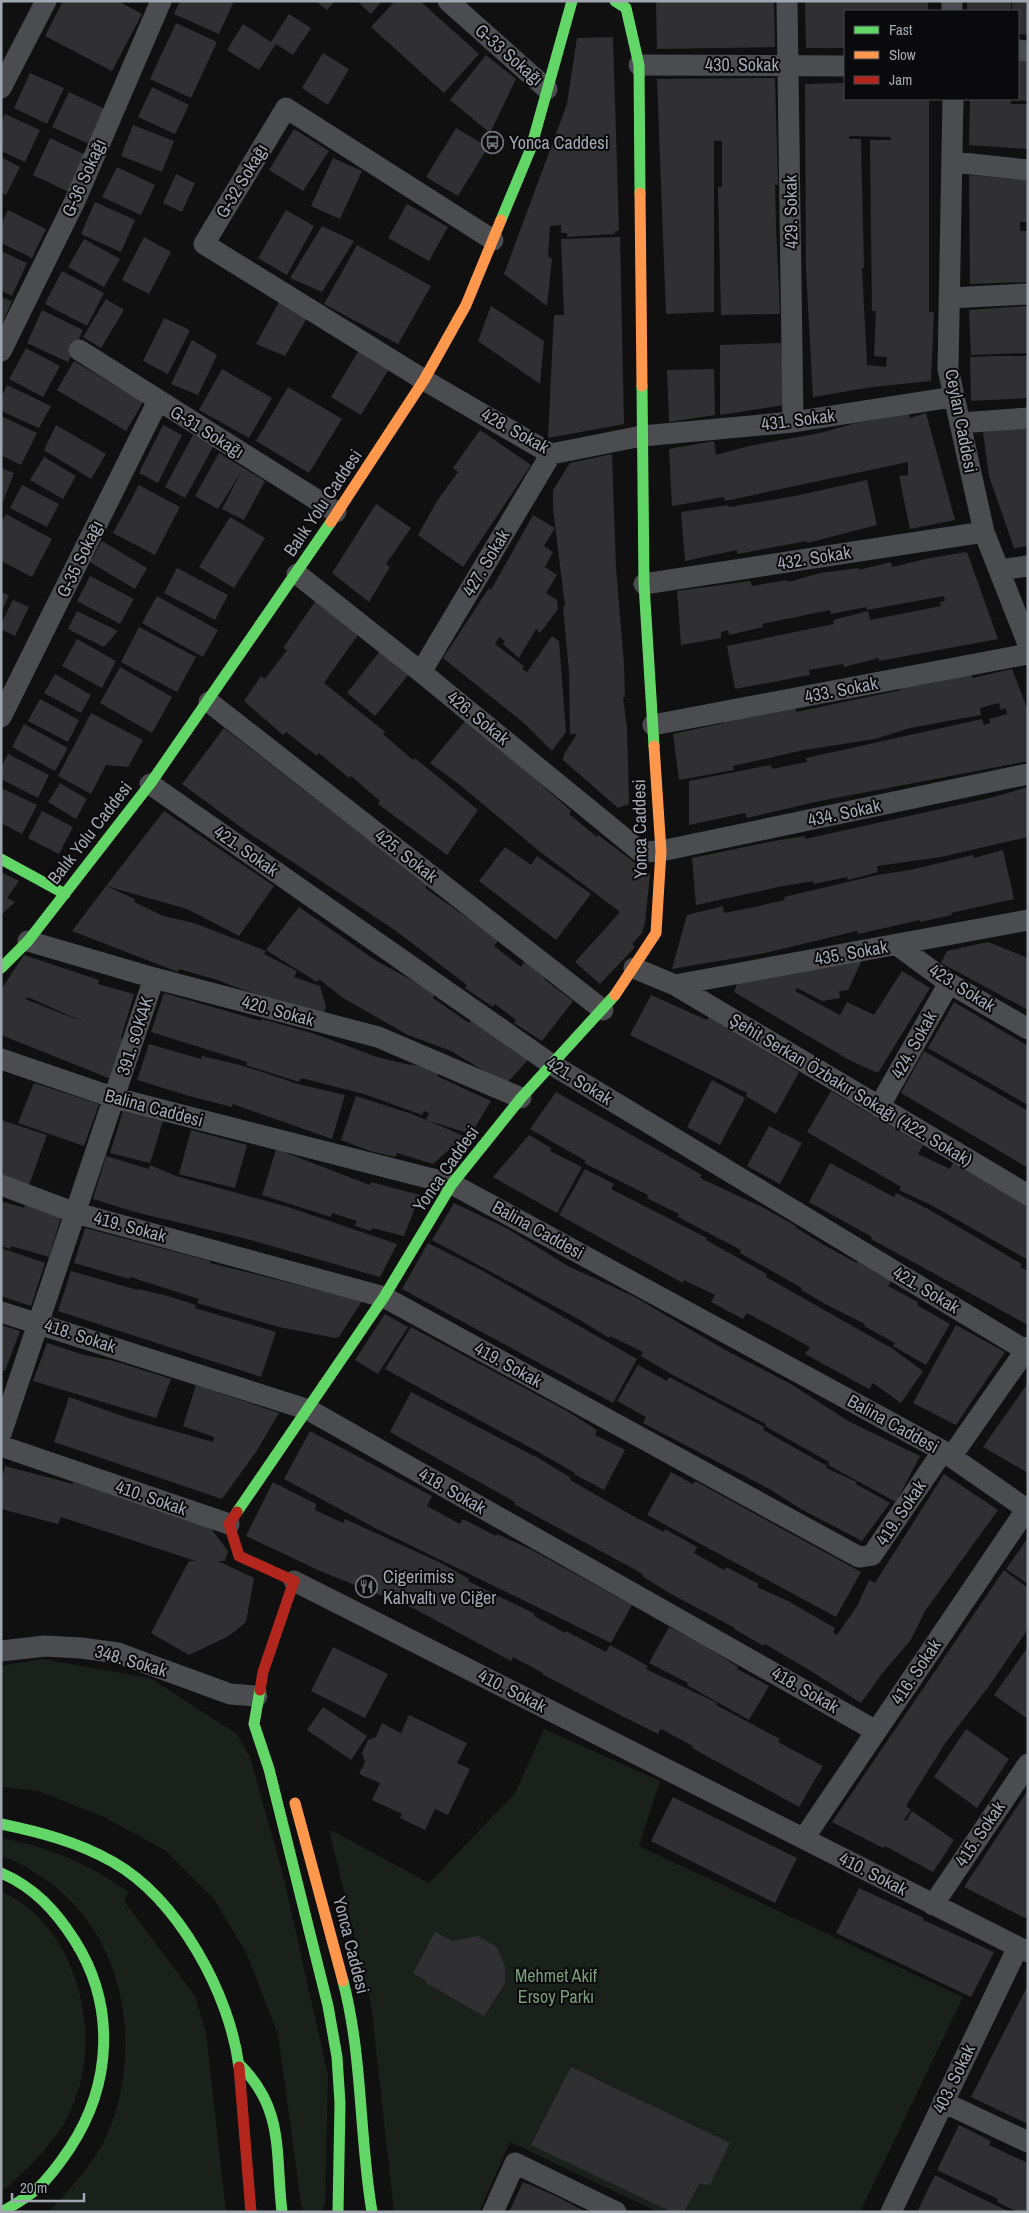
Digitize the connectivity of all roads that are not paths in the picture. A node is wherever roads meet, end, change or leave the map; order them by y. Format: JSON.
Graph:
{"nodes":[{"id":1,"x":46,"y":1,"type":"edge"},
{"id":2,"x":161,"y":1,"type":"edge"},
{"id":3,"x":448,"y":1,"type":"edge"},
{"id":4,"x":572,"y":1,"type":"edge"},
{"id":5,"x":615,"y":1,"type":"edge"},
{"id":6,"x":786,"y":1,"type":"edge"},
{"id":7,"x":638,"y":65,"type":"junction"},
{"id":8,"x":789,"y":65,"type":"junction"},
{"id":9,"x":844,"y":66,"type":"edge"},
{"id":10,"x":1,"y":88,"type":"edge"},
{"id":11,"x":548,"y":88,"type":"junction"},
{"id":12,"x":953,"y":100,"type":"edge"},
{"id":13,"x":953,"y":162,"type":"junction"},
{"id":14,"x":1028,"y":170,"type":"edge"},
{"id":15,"x":493,"y":240,"type":"junction"},
{"id":16,"x":1028,"y":294,"type":"edge"},
{"id":17,"x":949,"y":298,"type":"junction"},
{"id":18,"x":79,"y":350,"type":"dead end"},
{"id":19,"x":1,"y":351,"type":"edge"},
{"id":20,"x":424,"y":380,"type":"junction"},
{"id":21,"x":953,"y":397,"type":"junction"},
{"id":22,"x":158,"y":401,"type":"junction"},
{"id":23,"x":1028,"y":418,"type":"edge"},
{"id":24,"x":793,"y":422,"type":"junction"},
{"id":25,"x":960,"y":423,"type":"junction"},
{"id":26,"x":642,"y":436,"type":"junction"},
{"id":27,"x":552,"y":454,"type":"junction"},
{"id":28,"x":336,"y":512,"type":"junction"},
{"id":29,"x":984,"y":532,"type":"junction"},
{"id":30,"x":1028,"y":566,"type":"edge"},
{"id":31,"x":999,"y":570,"type":"junction"},
{"id":32,"x":297,"y":574,"type":"junction"},
{"id":33,"x":644,"y":584,"type":"junction"},
{"id":34,"x":1028,"y":644,"type":"edge"},
{"id":35,"x":1028,"y":654,"type":"edge"},
{"id":36,"x":421,"y":672,"type":"junction"},
{"id":37,"x":209,"y":702,"type":"junction"},
{"id":38,"x":1,"y":717,"type":"edge"},
{"id":39,"x":653,"y":725,"type":"junction"},
{"id":40,"x":1028,"y":774,"type":"edge"},
{"id":41,"x":150,"y":784,"type":"junction"},
{"id":42,"x":661,"y":851,"type":"junction"},
{"id":43,"x":1,"y":860,"type":"edge"},
{"id":44,"x":65,"y":894,"type":"junction"},
{"id":45,"x":1028,"y":920,"type":"edge"},
{"id":46,"x":28,"y":941,"type":"junction"},
{"id":47,"x":898,"y":945,"type":"junction"},
{"id":48,"x":1,"y":968,"type":"edge"},
{"id":49,"x":634,"y":968,"type":"junction"},
{"id":50,"x":154,"y":978,"type":"junction"},
{"id":51,"x":949,"y":983,"type":"junction"},
{"id":52,"x":675,"y":985,"type":"junction"},
{"id":53,"x":603,"y":1010,"type":"junction"},
{"id":54,"x":1028,"y":1029,"type":"edge"},
{"id":55,"x":1,"y":1059,"type":"edge"},
{"id":56,"x":551,"y":1064,"type":"junction"},
{"id":57,"x":114,"y":1098,"type":"junction"},
{"id":58,"x":521,"y":1098,"type":"junction"},
{"id":59,"x":878,"y":1107,"type":"junction"},
{"id":60,"x":452,"y":1184,"type":"junction"},
{"id":61,"x":1,"y":1185,"type":"edge"},
{"id":62,"x":1028,"y":1195,"type":"edge"},
{"id":63,"x":76,"y":1213,"type":"junction"},
{"id":64,"x":384,"y":1297,"type":"junction"},
{"id":65,"x":1,"y":1312,"type":"edge"},
{"id":66,"x":39,"y":1323,"type":"junction"},
{"id":67,"x":1027,"y":1349,"type":"edge"},
{"id":68,"x":309,"y":1410,"type":"junction"},
{"id":69,"x":1,"y":1434,"type":"edge"},
{"id":70,"x":1,"y":1446,"type":"edge"},
{"id":71,"x":947,"y":1454,"type":"junction"},
{"id":72,"x":1027,"y":1509,"type":"edge"},
{"id":73,"x":229,"y":1524,"type":"junction"},
{"id":74,"x":294,"y":1581,"type":"junction"},
{"id":75,"x":1,"y":1650,"type":"edge"},
{"id":76,"x":258,"y":1696,"type":"junction"},
{"id":77,"x":266,"y":1718,"type":"dead end"},
{"id":78,"x":876,"y":1731,"type":"junction"},
{"id":79,"x":1028,"y":1764,"type":"edge"},
{"id":80,"x":292,"y":1791,"type":"dead end"},
{"id":81,"x":1,"y":1824,"type":"edge"},
{"id":82,"x":804,"y":1838,"type":"junction"},
{"id":83,"x":1,"y":1873,"type":"edge"},
{"id":84,"x":933,"y":1905,"type":"junction"},
{"id":85,"x":1023,"y":1949,"type":"edge"},
{"id":86,"x":239,"y":2064,"type":"junction"},
{"id":87,"x":943,"y":2102,"type":"junction"},
{"id":88,"x":1028,"y":2142,"type":"edge"},
{"id":89,"x":364,"y":2165,"type":"junction"},
{"id":90,"x":2,"y":2212,"type":"edge"},
{"id":91,"x":251,"y":2212,"type":"edge"},
{"id":92,"x":282,"y":2212,"type":"edge"},
{"id":93,"x":338,"y":2212,"type":"edge"},
{"id":94,"x":360,"y":2212,"type":"edge"},
{"id":95,"x":372,"y":2212,"type":"edge"},
{"id":96,"x":493,"y":2212,"type":"edge"},
{"id":97,"x":616,"y":2212,"type":"edge"},
{"id":98,"x":891,"y":2212,"type":"edge"}],
"edges":[{"from":1,"to":10,"type":"street"},
{"from":2,"to":19,"type":"street","name":"G-36 Sokağı"},
{"from":3,"to":11,"type":"street","name":"G-33 Sokağı"},
{"from":4,"to":11,"type":"main road","name":"Balık Yolu Caddesi"},
{"from":5,"to":7,"type":"main road","name":"Yonca Caddesi"},
{"from":6,"to":8,"type":"street","name":"429. Sokak"},
{"from":7,"to":8,"type":"street","name":"430. Sokak"},
{"from":7,"to":26,"type":"main road","name":"Yonca Caddesi"},
{"from":8,"to":9,"type":"street","name":"430. Sokak"},
{"from":8,"to":24,"type":"street","name":"429. Sokak"},
{"from":11,"to":15,"type":"main road","name":"Balık Yolu Caddesi"},
{"from":12,"to":13,"type":"street","name":"Ceylan Caddesi"},
{"from":13,"to":14,"type":"street"},
{"from":13,"to":17,"type":"street","name":"Ceylan Caddesi"},
{"from":15,"to":20,"type":"main road","name":"Balık Yolu Caddesi"},
{"from":15,"to":20,"type":"street","name":"G-32 Sokağı"},
{"from":16,"to":17,"type":"street"},
{"from":17,"to":21,"type":"street","name":"Ceylan Caddesi"},
{"from":18,"to":22,"type":"street","name":"G-31 Sokağı"},
{"from":20,"to":27,"type":"street","name":"428. Sokak"},
{"from":20,"to":28,"type":"main road","name":"Balık Yolu Caddesi"},
{"from":21,"to":24,"type":"street","name":"431. Sokak"},
{"from":21,"to":25,"type":"street","name":"Ceylan Caddesi"},
{"from":22,"to":28,"type":"street","name":"G-31 Sokağı"},
{"from":22,"to":38,"type":"street","name":"G-35 Sokağı"},
{"from":23,"to":25,"type":"street"},
{"from":24,"to":26,"type":"street","name":"431. Sokak"},
{"from":25,"to":29,"type":"street","name":"Ceylan Caddesi"},
{"from":26,"to":27,"type":"street","name":"428. Sokak"},
{"from":26,"to":33,"type":"main road","name":"Yonca Caddesi"},
{"from":27,"to":36,"type":"street","name":"427. Sokak"},
{"from":28,"to":32,"type":"main road","name":"Balık Yolu Caddesi"},
{"from":29,"to":31,"type":"street","name":"Ceylan Caddesi"},
{"from":29,"to":33,"type":"street","name":"432. Sokak"},
{"from":30,"to":31,"type":"street"},
{"from":31,"to":34,"type":"street","name":"Ceylan Caddesi"},
{"from":32,"to":36,"type":"street","name":"426. Sokak"},
{"from":32,"to":37,"type":"main road","name":"Balık Yolu Caddesi"},
{"from":33,"to":39,"type":"main road","name":"Yonca Caddesi"},
{"from":35,"to":39,"type":"street","name":"433. Sokak"},
{"from":36,"to":42,"type":"street","name":"426. Sokak"},
{"from":37,"to":41,"type":"main road","name":"Balık Yolu Caddesi"},
{"from":37,"to":53,"type":"street","name":"425. Sokak"},
{"from":39,"to":42,"type":"main road","name":"Yonca Caddesi"},
{"from":40,"to":42,"type":"street","name":"434. Sokak"},
{"from":41,"to":44,"type":"main road","name":"Balık Yolu Caddesi"},
{"from":41,"to":56,"type":"street","name":"421. Sokak"},
{"from":42,"to":49,"type":"main road","name":"Yonca Caddesi"},
{"from":43,"to":44,"type":"main road"},
{"from":44,"to":46,"type":"main road","name":"Balık Yolu Caddesi"},
{"from":45,"to":47,"type":"street","name":"435. Sokak"},
{"from":46,"to":48,"type":"main road","name":"Balık Yolu Caddesi"},
{"from":46,"to":50,"type":"street","name":"420. Sokak"},
{"from":47,"to":51,"type":"street","name":"423. Sokak"},
{"from":47,"to":52,"type":"street","name":"435. Sokak"},
{"from":49,"to":52,"type":"street","name":"Şehit Serkan Özbakır Sokağı (422. Sokak)"},
{"from":49,"to":53,"type":"main road","name":"Yonca Caddesi"},
{"from":50,"to":57,"type":"street","name":"391. sOKAK"},
{"from":50,"to":58,"type":"street","name":"420. Sokak"},
{"from":51,"to":54,"type":"street","name":"423. Sokak"},
{"from":51,"to":59,"type":"street","name":"424. Sokak"},
{"from":52,"to":59,"type":"street","name":"Şehit Serkan Özbakır Sokağı (422. Sokak)"},
{"from":53,"to":56,"type":"main road","name":"Yonca Caddesi"},
{"from":55,"to":57,"type":"street","name":"Balina Caddesi"},
{"from":56,"to":58,"type":"main road","name":"Yonca Caddesi"},
{"from":56,"to":67,"type":"street","name":"421. Sokak"},
{"from":57,"to":60,"type":"street","name":"Balina Caddesi"},
{"from":57,"to":63,"type":"street","name":"391. sOKAK"},
{"from":58,"to":60,"type":"main road","name":"Yonca Caddesi"},
{"from":59,"to":62,"type":"street","name":"Şehit Serkan Özbakır Sokağı (422. Sokak)"},
{"from":60,"to":64,"type":"main road","name":"Yonca Caddesi"},
{"from":60,"to":71,"type":"street","name":"Balina Caddesi"},
{"from":61,"to":63,"type":"street","name":"419. Sokak"},
{"from":63,"to":64,"type":"street","name":"419. Sokak"},
{"from":63,"to":66,"type":"street","name":"391. sOKAK"},
{"from":64,"to":68,"type":"main road","name":"Yonca Caddesi"},
{"from":64,"to":71,"type":"street","name":"419. Sokak"},
{"from":65,"to":66,"type":"street","name":"418. Sokak"},
{"from":66,"to":68,"type":"street","name":"418. Sokak"},
{"from":66,"to":69,"type":"street","name":"391. sOKAK"},
{"from":67,"to":71,"type":"street"},
{"from":68,"to":73,"type":"main road","name":"Yonca Caddesi"},
{"from":68,"to":78,"type":"street","name":"418. Sokak"},
{"from":70,"to":73,"type":"street","name":"410. Sokak"},
{"from":71,"to":72,"type":"street","name":"Balina Caddesi"},
{"from":72,"to":78,"type":"street","name":"416. Sokak"},
{"from":73,"to":74,"type":"main road","name":"410. Sokak"},
{"from":74,"to":76,"type":"main road"},
{"from":74,"to":82,"type":"street","name":"410. Sokak"},
{"from":75,"to":76,"type":"street","name":"348. Sokak"},
{"from":76,"to":77,"type":"main road"},
{"from":76,"to":93,"type":"main road"},
{"from":78,"to":82,"type":"street","name":"416. Sokak"},
{"from":79,"to":84,"type":"street","name":"415. Sokak"},
{"from":80,"to":89,"type":"main road","name":"Yonca Caddesi"},
{"from":81,"to":86,"type":"main road"},
{"from":82,"to":84,"type":"street","name":"410. Sokak"},
{"from":83,"to":90,"type":"main road"},
{"from":84,"to":85,"type":"street","name":"410. Sokak"},
{"from":85,"to":87,"type":"street","name":"403. Sokak"},
{"from":86,"to":91,"type":"main road"},
{"from":86,"to":92,"type":"main road"},
{"from":87,"to":88,"type":"street"},
{"from":87,"to":98,"type":"street","name":"403. Sokak"},
{"from":89,"to":94,"type":"main road"},
{"from":89,"to":95,"type":"main road","name":"Yonca Caddesi"},
{"from":96,"to":97,"type":"street"}]}
